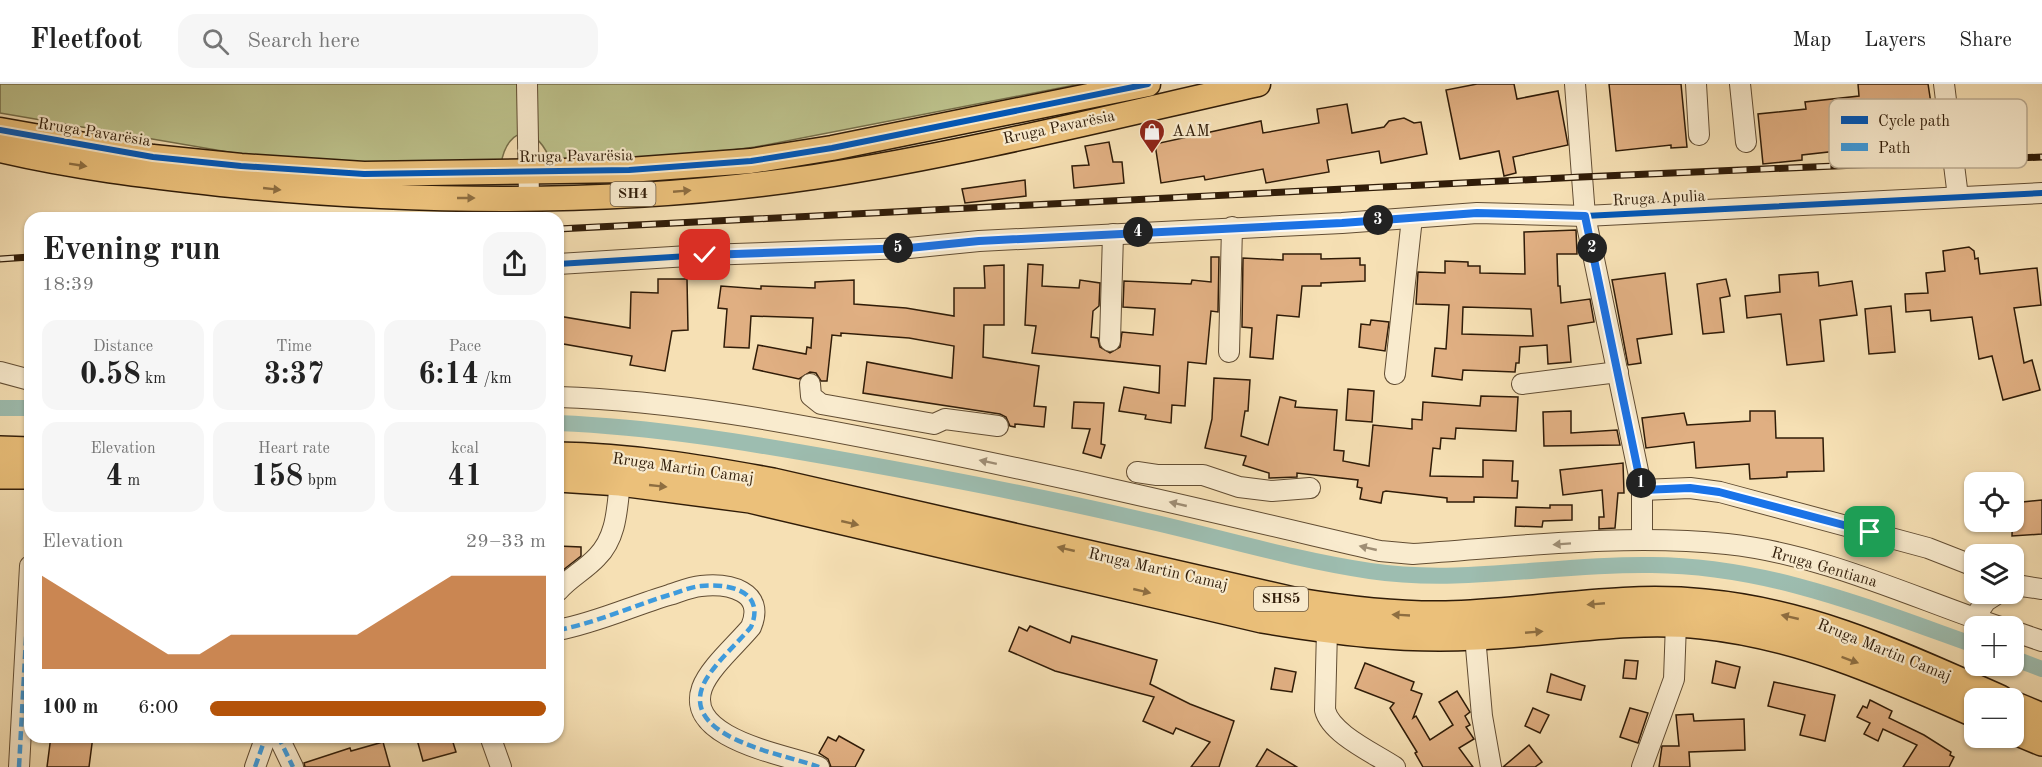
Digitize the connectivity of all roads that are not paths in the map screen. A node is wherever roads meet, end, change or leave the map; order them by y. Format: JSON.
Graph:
{"nodes":[{"id":1,"x":527,"y":84,"type":"edge"},
{"id":2,"x":1148,"y":84,"type":"edge"},
{"id":3,"x":1258,"y":84,"type":"edge"},
{"id":4,"x":1575,"y":84,"type":"edge"},
{"id":5,"x":1696,"y":84,"type":"edge"},
{"id":6,"x":1740,"y":84,"type":"edge"},
{"id":7,"x":1944,"y":84,"type":"edge"},
{"id":8,"x":1946,"y":99,"type":"edge"},
{"id":9,"x":0,"y":130,"type":"edge"},
{"id":10,"x":1699,"y":135,"type":"dead end"},
{"id":11,"x":1746,"y":142,"type":"dead end"},
{"id":12,"x":33,"y":147,"type":"junction"},
{"id":13,"x":0,"y":150,"type":"edge"},
{"id":14,"x":1954,"y":168,"type":"edge"},
{"id":15,"x":528,"y":171,"type":"junction"},
{"id":16,"x":2042,"y":193,"type":"edge"},
{"id":17,"x":1958,"y":197,"type":"junction"},
{"id":18,"x":529,"y":198,"type":"junction"},
{"id":19,"x":1585,"y":216,"type":"junction"},
{"id":20,"x":1412,"y":218,"type":"junction"},
{"id":21,"x":1232,"y":227,"type":"junction"},
{"id":22,"x":1113,"y":234,"type":"junction"},
{"id":23,"x":564,"y":264,"type":"edge"},
{"id":24,"x":1110,"y":341,"type":"dead end"},
{"id":25,"x":1229,"y":352,"type":"dead end"},
{"id":26,"x":0,"y":372,"type":"edge"},
{"id":27,"x":1618,"y":372,"type":"junction"},
{"id":28,"x":1395,"y":375,"type":"dead end"},
{"id":29,"x":24,"y":378,"type":"edge"},
{"id":30,"x":810,"y":384,"type":"dead end"},
{"id":31,"x":1522,"y":384,"type":"dead end"},
{"id":32,"x":564,"y":397,"type":"edge"},
{"id":33,"x":934,"y":424,"type":"junction"},
{"id":34,"x":998,"y":426,"type":"dead end"},
{"id":35,"x":0,"y":450,"type":"edge"},
{"id":36,"x":929,"y":450,"type":"junction"},
{"id":37,"x":24,"y":451,"type":"edge"},
{"id":38,"x":564,"y":456,"type":"edge"},
{"id":39,"x":1137,"y":472,"type":"dead end"},
{"id":40,"x":0,"y":475,"type":"edge"},
{"id":41,"x":24,"y":476,"type":"edge"},
{"id":42,"x":564,"y":478,"type":"edge"},
{"id":43,"x":620,"y":482,"type":"junction"},
{"id":44,"x":1310,"y":488,"type":"dead end"},
{"id":45,"x":1642,"y":490,"type":"junction"},
{"id":46,"x":1272,"y":491,"type":"junction"},
{"id":47,"x":1268,"y":525,"type":"junction"},
{"id":48,"x":1642,"y":540,"type":"junction"},
{"id":49,"x":1964,"y":562,"type":"edge"},
{"id":50,"x":564,"y":586,"type":"edge"},
{"id":51,"x":2024,"y":587,"type":"edge"},
{"id":52,"x":2042,"y":590,"type":"edge"},
{"id":53,"x":1969,"y":616,"type":"edge"},
{"id":54,"x":1676,"y":623,"type":"junction"},
{"id":55,"x":564,"y":628,"type":"edge"},
{"id":56,"x":1327,"y":630,"type":"junction"},
{"id":57,"x":2024,"y":635,"type":"edge"},
{"id":58,"x":1475,"y":636,"type":"junction"},
{"id":59,"x":2042,"y":641,"type":"edge"},
{"id":60,"x":24,"y":676,"type":"edge"},
{"id":61,"x":1974,"y":688,"type":"edge"},
{"id":62,"x":1964,"y":708,"type":"edge"},
{"id":63,"x":2024,"y":710,"type":"edge"},
{"id":64,"x":2042,"y":717,"type":"edge"},
{"id":65,"x":2024,"y":735,"type":"edge"},
{"id":66,"x":2042,"y":742,"type":"edge"},
{"id":67,"x":264,"y":743,"type":"edge"},
{"id":68,"x":281,"y":743,"type":"edge"},
{"id":69,"x":492,"y":743,"type":"edge"},
{"id":70,"x":19,"y":767,"type":"edge"},
{"id":71,"x":255,"y":767,"type":"edge"},
{"id":72,"x":293,"y":767,"type":"edge"},
{"id":73,"x":501,"y":767,"type":"edge"},
{"id":74,"x":819,"y":767,"type":"edge"},
{"id":75,"x":1395,"y":767,"type":"edge"},
{"id":76,"x":1491,"y":767,"type":"edge"},
{"id":77,"x":1642,"y":767,"type":"edge"}],
"edges":[{"from":1,"to":15,"type":"street"},
{"from":2,"to":15,"type":"main road","name":"Rruga Pavarësia","number":"SH4"},
{"from":18,"to":3,"type":"main road","name":"Rruga Pavarësia","number":"SH4","one_way":true},
{"from":4,"to":19,"type":"street"},
{"from":5,"to":10,"type":"street"},
{"from":6,"to":11,"type":"street"},
{"from":7,"to":8,"type":"street"},
{"from":9,"to":12,"type":"main road","name":"Rruga Pavarësia","number":"SH4"},
{"from":12,"to":13,"type":"main road","name":"Rruga Pavarësia","number":"SH4"},
{"from":12,"to":15,"type":"main road","name":"Rruga Pavarësia","number":"SH4"},
{"from":12,"to":18,"type":"main road","name":"Rruga Pavarësia","number":"SH4","one_way":true},
{"from":14,"to":17,"type":"street"},
{"from":15,"to":18,"type":"street"},
{"from":16,"to":17,"type":"street","name":"Rruga Apulia"},
{"from":17,"to":19,"type":"street","name":"Rruga Apulia"},
{"from":19,"to":20,"type":"street","name":"Rruga Apulia"},
{"from":19,"to":27,"type":"street"},
{"from":20,"to":21,"type":"street","name":"Rruga Apulia"},
{"from":20,"to":28,"type":"street"},
{"from":21,"to":22,"type":"street","name":"Rruga Apulia"},
{"from":21,"to":25,"type":"street"},
{"from":22,"to":23,"type":"street","name":"Rruga Apulia"},
{"from":22,"to":24,"type":"street"},
{"from":26,"to":29,"type":"street"},
{"from":27,"to":31,"type":"street"},
{"from":27,"to":45,"type":"street"},
{"from":30,"to":33,"type":"street"},
{"from":32,"to":36,"type":"street","name":"Rruga Gentiana"},
{"from":33,"to":34,"type":"street"},
{"from":33,"to":36,"type":"street"},
{"from":35,"to":37,"type":"highway"},
{"from":47,"to":36,"type":"street","name":"Rruga Gentiana","one_way":true},
{"from":61,"to":38,"type":"highway","name":"Rruga Martin Camaj","number":"SH85","one_way":true},
{"from":39,"to":46,"type":"street"},
{"from":40,"to":41,"type":"highway"},
{"from":42,"to":43,"type":"highway","name":"Rruga Martin Camaj","number":"SH85"},
{"from":43,"to":50,"type":"street"},
{"from":43,"to":56,"type":"highway","name":"Rruga Martin Camaj","number":"SH85","one_way":true},
{"from":44,"to":46,"type":"street"},
{"from":45,"to":48,"type":"street"},
{"from":45,"to":49,"type":"street"},
{"from":46,"to":47,"type":"street"},
{"from":48,"to":47,"type":"street","name":"Rruga Gentiana","one_way":true},
{"from":48,"to":53,"type":"street","name":"Rruga Gentiana"},
{"from":51,"to":52,"type":"street"},
{"from":58,"to":54,"type":"highway","name":"Rruga Martin Camaj","number":"SH85","one_way":true},
{"from":54,"to":62,"type":"highway","name":"Rruga Martin Camaj","number":"SH85","one_way":true},
{"from":54,"to":77,"type":"street"},
{"from":55,"to":74,"type":"street"},
{"from":56,"to":58,"type":"highway","name":"Rruga Martin Camaj","number":"SH85"},
{"from":56,"to":75,"type":"street"},
{"from":57,"to":59,"type":"street"},
{"from":58,"to":76,"type":"street"},
{"from":60,"to":70,"type":"street"},
{"from":63,"to":64,"type":"highway"},
{"from":65,"to":66,"type":"highway"},
{"from":67,"to":71,"type":"street"},
{"from":68,"to":72,"type":"street"},
{"from":69,"to":73,"type":"street"}]}
